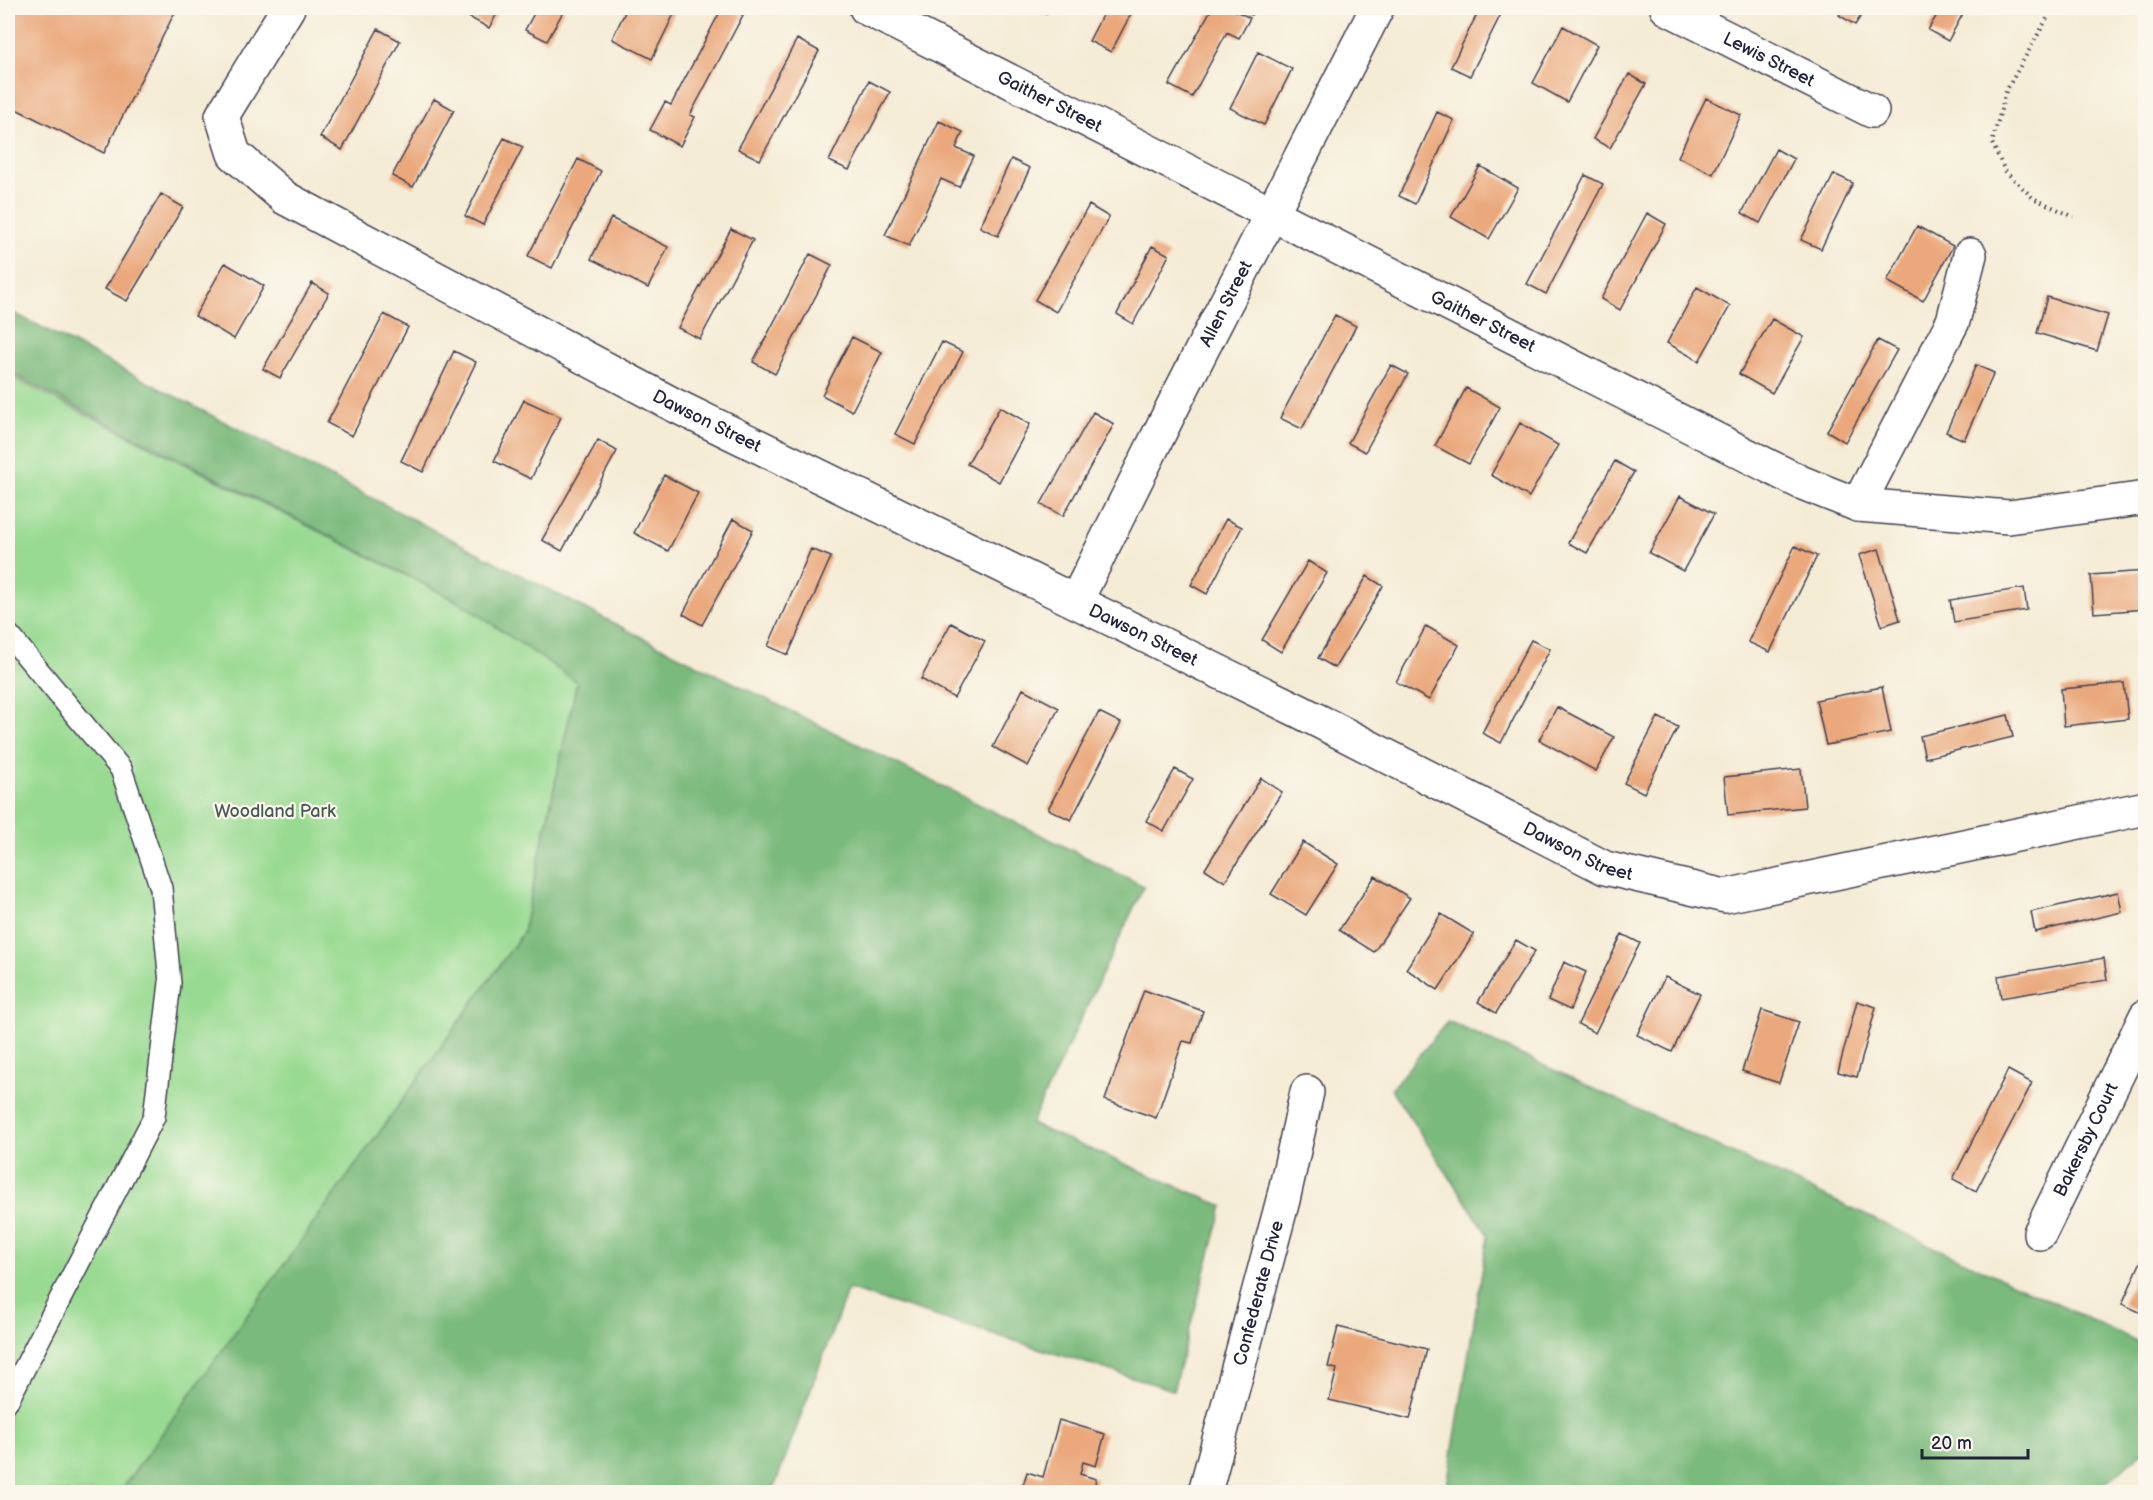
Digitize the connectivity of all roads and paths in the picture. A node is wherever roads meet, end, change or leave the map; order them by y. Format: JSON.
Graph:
{"nodes":[{"id":1,"x":288,"y":8,"type":"edge"},
{"id":2,"x":866,"y":8,"type":"edge"},
{"id":3,"x":1377,"y":8,"type":"edge"},
{"id":4,"x":1667,"y":8,"type":"edge"},
{"id":5,"x":2053,"y":8,"type":"edge"},
{"id":6,"x":1872,"y":111,"type":"dead end"},
{"id":7,"x":1271,"y":214,"type":"junction"},
{"id":8,"x":2074,"y":217,"type":"dead end"},
{"id":9,"x":1970,"y":255,"type":"dead end"},
{"id":10,"x":2145,"y":498,"type":"edge"},
{"id":11,"x":1858,"y":505,"type":"junction"},
{"id":12,"x":1076,"y":601,"type":"junction"},
{"id":13,"x":8,"y":634,"type":"edge"},
{"id":14,"x":2145,"y":808,"type":"edge"},
{"id":15,"x":2145,"y":1016,"type":"edge"},
{"id":16,"x":1307,"y":1092,"type":"dead end"},
{"id":17,"x":2040,"y":1233,"type":"dead end"},
{"id":18,"x":8,"y":1400,"type":"edge"},
{"id":19,"x":1205,"y":1492,"type":"edge"}],
"edges":[{"from":1,"to":12,"type":"street","name":"Dawson Street"},
{"from":2,"to":7,"type":"street","name":"Gaither Street"},
{"from":3,"to":7,"type":"street","name":"Allen Street"},
{"from":4,"to":6,"type":"street","name":"Lewis Street"},
{"from":5,"to":8,"type":"path"},
{"from":7,"to":11,"type":"street","name":"Gaither Street"},
{"from":7,"to":12,"type":"street","name":"Allen Street"},
{"from":9,"to":11,"type":"street"},
{"from":10,"to":11,"type":"street","name":"Gaither Street"},
{"from":12,"to":14,"type":"street","name":"Dawson Street"},
{"from":13,"to":18,"type":"lane"},
{"from":15,"to":17,"type":"street","name":"Bakersby Court"},
{"from":16,"to":19,"type":"street","name":"Confederate Drive"}]}
